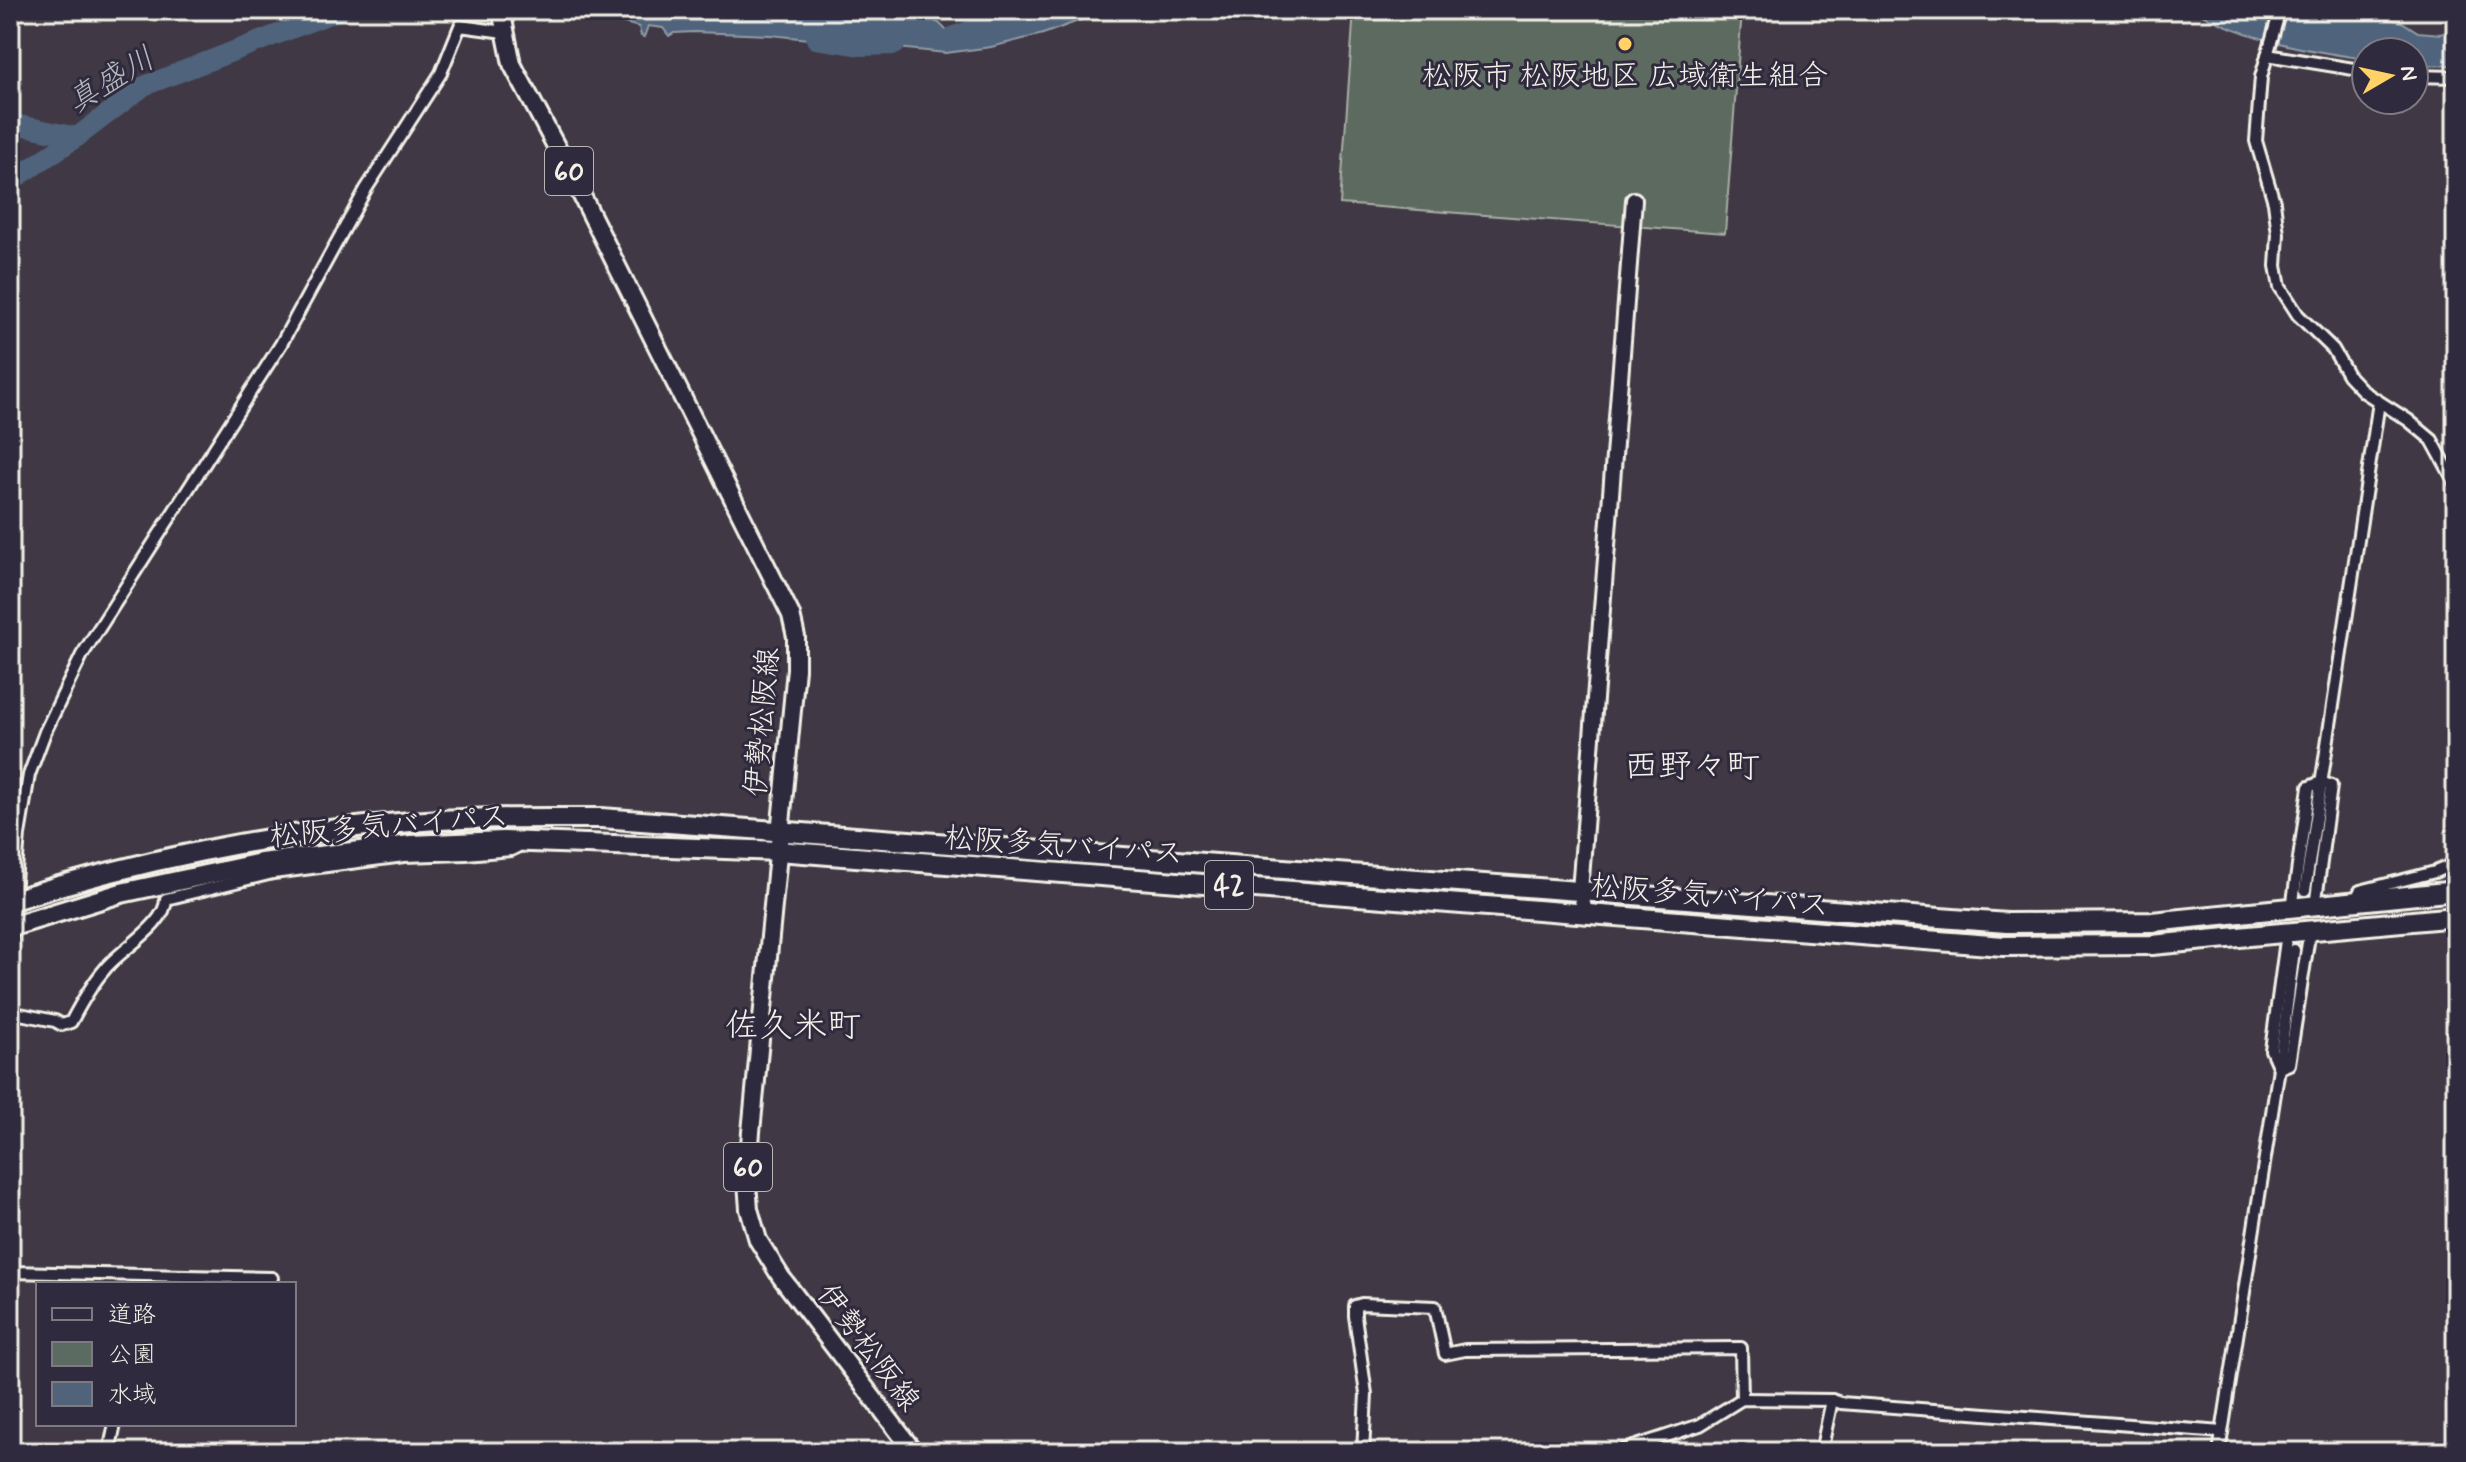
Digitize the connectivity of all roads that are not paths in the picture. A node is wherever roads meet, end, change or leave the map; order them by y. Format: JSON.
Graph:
{"nodes":[{"id":1,"x":2280,"y":10,"type":"edge"},
{"id":2,"x":503,"y":21,"type":"edge"},
{"id":3,"x":2268,"y":52,"type":"junction"},
{"id":4,"x":2350,"y":68,"type":"edge"},
{"id":5,"x":2430,"y":76,"type":"edge"},
{"id":6,"x":2456,"y":77,"type":"edge"},
{"id":7,"x":1634,"y":200,"type":"dead end"},
{"id":8,"x":2375,"y":399,"type":"junction"},
{"id":9,"x":2456,"y":484,"type":"edge"},
{"id":10,"x":2321,"y":782,"type":"junction"},
{"id":11,"x":780,"y":830,"type":"junction"},
{"id":12,"x":19,"y":835,"type":"junction"},
{"id":13,"x":530,"y":841,"type":"junction"},
{"id":14,"x":778,"y":851,"type":"junction"},
{"id":15,"x":10,"y":857,"type":"edge"},
{"id":16,"x":2456,"y":863,"type":"edge"},
{"id":17,"x":2305,"y":890,"type":"tunnel mouth"},
{"id":18,"x":1580,"y":891,"type":"junction"},
{"id":19,"x":2456,"y":891,"type":"edge"},
{"id":20,"x":12,"y":901,"type":"edge"},
{"id":21,"x":2355,"y":902,"type":"junction"},
{"id":22,"x":2315,"y":907,"type":"junction"},
{"id":23,"x":2292,"y":909,"type":"junction"},
{"id":24,"x":1585,"y":912,"type":"junction"},
{"id":25,"x":2456,"y":917,"type":"edge"},
{"id":26,"x":10,"y":927,"type":"edge"},
{"id":27,"x":2310,"y":930,"type":"junction"},
{"id":28,"x":2291,"y":941,"type":"junction"},
{"id":29,"x":10,"y":972,"type":"edge"},
{"id":30,"x":10,"y":1006,"type":"edge"},
{"id":31,"x":2279,"y":1068,"type":"junction"},
{"id":32,"x":10,"y":1272,"type":"edge"},
{"id":33,"x":272,"y":1278,"type":"dead end"},
{"id":34,"x":135,"y":1280,"type":"edge"},
{"id":35,"x":1742,"y":1399,"type":"junction"},
{"id":36,"x":1832,"y":1400,"type":"junction"},
{"id":37,"x":115,"y":1426,"type":"edge"},
{"id":38,"x":2222,"y":1432,"type":"junction"},
{"id":39,"x":109,"y":1452,"type":"edge"},
{"id":40,"x":914,"y":1452,"type":"edge"},
{"id":41,"x":1363,"y":1452,"type":"edge"},
{"id":42,"x":1618,"y":1452,"type":"edge"},
{"id":43,"x":1821,"y":1452,"type":"edge"},
{"id":44,"x":2219,"y":1452,"type":"edge"}],
"edges":[{"from":1,"to":3,"type":"street"},
{"from":2,"to":11,"type":"main road","name":"伊勢松阪線","number":"60"},
{"from":2,"to":12,"type":"street"},
{"from":3,"to":4,"type":"street"},
{"from":3,"to":8,"type":"street"},
{"from":5,"to":6,"type":"street"},
{"from":7,"to":18,"type":"street"},
{"from":8,"to":9,"type":"street"},
{"from":8,"to":10,"type":"street"},
{"from":10,"to":17,"type":"street"},
{"from":10,"to":22,"type":"street"},
{"from":10,"to":23,"type":"street"},
{"from":11,"to":14,"type":"main road","name":"伊勢松阪線","number":"60"},
{"from":11,"to":18,"type":"highway","name":"松阪多気バイパス","number":"42"},
{"from":11,"to":20,"type":"highway","name":"松阪多気バイパス","number":"42"},
{"from":12,"to":15,"type":"street"},
{"from":12,"to":20,"type":"street"},
{"from":13,"to":14,"type":"highway","name":"松阪多気バイパス","number":"42"},
{"from":13,"to":26,"type":"highway","name":"松阪多気バイパス","number":"42"},
{"from":13,"to":30,"type":"street"},
{"from":14,"to":24,"type":"highway","name":"松阪多気バイパス","number":"42"},
{"from":14,"to":40,"type":"main road","name":"伊勢松阪線","number":"60"},
{"from":16,"to":21,"type":"street"},
{"from":18,"to":23,"type":"highway","name":"松阪多気バイパス","number":"42"},
{"from":18,"to":24,"type":"street"},
{"from":19,"to":21,"type":"highway","name":"松阪多気バイパス","number":"42"},
{"from":20,"to":26,"type":"street"},
{"from":21,"to":22,"type":"highway","name":"松阪多気バイパス","number":"42"},
{"from":22,"to":23,"type":"highway","name":"松阪多気バイパス","number":"42"},
{"from":24,"to":28,"type":"highway","name":"松阪多気バイパス","number":"42"},
{"from":25,"to":27,"type":"highway","name":"松阪多気バイパス","number":"42"},
{"from":26,"to":29,"type":"street"},
{"from":27,"to":28,"type":"highway","name":"松阪多気バイパス","number":"42"},
{"from":27,"to":31,"type":"street"},
{"from":28,"to":31,"type":"street"},
{"from":28,"to":31,"type":"street"},
{"from":31,"to":38,"type":"street"},
{"from":32,"to":34,"type":"street"},
{"from":33,"to":34,"type":"street"},
{"from":35,"to":36,"type":"street"},
{"from":35,"to":41,"type":"street"},
{"from":35,"to":42,"type":"street"},
{"from":36,"to":38,"type":"street"},
{"from":36,"to":43,"type":"street"},
{"from":37,"to":39,"type":"street"},
{"from":38,"to":44,"type":"street"}]}
